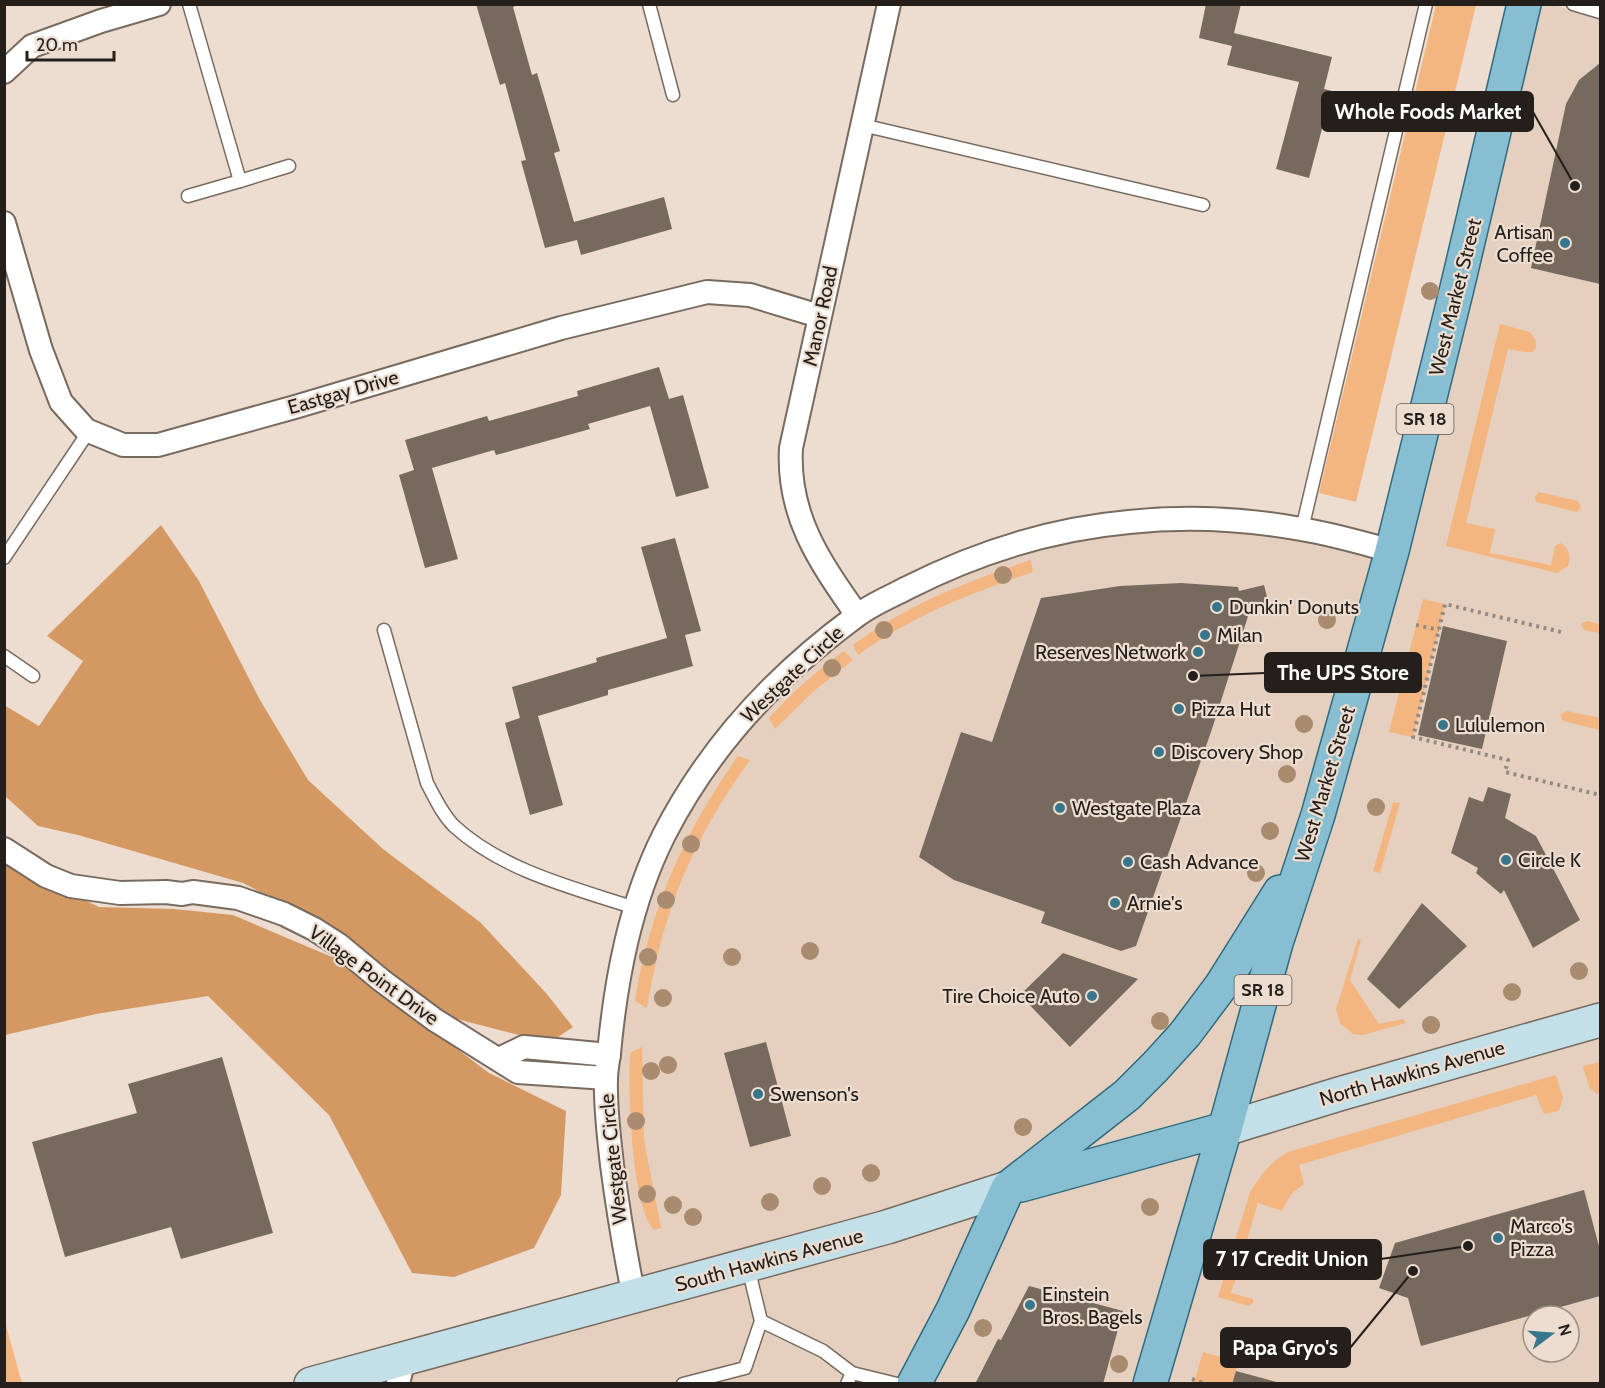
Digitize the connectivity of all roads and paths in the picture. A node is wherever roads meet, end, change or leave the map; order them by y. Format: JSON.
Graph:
{"nodes":[{"id":1,"x":159,"y":4,"type":"edge"},
{"id":2,"x":189,"y":4,"type":"edge"},
{"id":3,"x":649,"y":4,"type":"edge"},
{"id":4,"x":890,"y":4,"type":"edge"},
{"id":5,"x":1426,"y":4,"type":"edge"},
{"id":6,"x":1524,"y":4,"type":"edge"},
{"id":7,"x":1573,"y":4,"type":"edge"},
{"id":8,"x":1600,"y":12,"type":"edge"},
{"id":9,"x":4,"y":72,"type":"edge"},
{"id":10,"x":673,"y":95,"type":"dead end"},
{"id":11,"x":862,"y":125,"type":"junction"},
{"id":12,"x":289,"y":166,"type":"dead end"},
{"id":13,"x":240,"y":181,"type":"junction"},
{"id":14,"x":188,"y":196,"type":"dead end"},
{"id":15,"x":1203,"y":205,"type":"dead end"},
{"id":16,"x":4,"y":223,"type":"edge"},
{"id":17,"x":819,"y":316,"type":"junction"},
{"id":18,"x":89,"y":431,"type":"junction"},
{"id":19,"x":1302,"y":529,"type":"junction"},
{"id":20,"x":1392,"y":551,"type":"junction"},
{"id":21,"x":4,"y":558,"type":"edge"},
{"id":22,"x":857,"y":615,"type":"junction"},
{"id":23,"x":1416,"y":625,"type":"dead end"},
{"id":24,"x":384,"y":630,"type":"dead end"},
{"id":25,"x":1439,"y":630,"type":"junction"},
{"id":26,"x":1560,"y":632,"type":"dead end"},
{"id":27,"x":4,"y":656,"type":"edge"},
{"id":28,"x":33,"y":676,"type":"dead end"},
{"id":29,"x":1600,"y":795,"type":"edge"},
{"id":30,"x":4,"y":849,"type":"edge"},
{"id":31,"x":1306,"y":852,"type":"junction"},
{"id":32,"x":635,"y":908,"type":"junction"},
{"id":33,"x":1600,"y":1020,"type":"edge"},
{"id":34,"x":609,"y":1055,"type":"junction"},
{"id":35,"x":499,"y":1059,"type":"junction"},
{"id":36,"x":606,"y":1078,"type":"junction"},
{"id":37,"x":1225,"y":1129,"type":"junction"},
{"id":38,"x":1008,"y":1188,"type":"junction"},
{"id":39,"x":748,"y":1265,"type":"junction"},
{"id":40,"x":634,"y":1296,"type":"junction"},
{"id":41,"x":761,"y":1321,"type":"junction"},
{"id":42,"x":401,"y":1371,"type":"edge"},
{"id":43,"x":849,"y":1378,"type":"edge"},
{"id":44,"x":1192,"y":1379,"type":"dead end"},
{"id":45,"x":311,"y":1383,"type":"edge"},
{"id":46,"x":683,"y":1383,"type":"edge"},
{"id":47,"x":897,"y":1383,"type":"edge"},
{"id":48,"x":914,"y":1383,"type":"edge"},
{"id":49,"x":1150,"y":1383,"type":"edge"},
{"id":50,"x":1206,"y":1383,"type":"edge"}],
"edges":[{"from":1,"to":9,"type":"street"},
{"from":2,"to":13,"type":"lane"},
{"from":3,"to":10,"type":"lane"},
{"from":4,"to":11,"type":"street","name":"Manor Road"},
{"from":5,"to":19,"type":"lane"},
{"from":6,"to":20,"type":"main road","name":"West Market Street","number":"SR 18"},
{"from":7,"to":8,"type":"lane"},
{"from":11,"to":15,"type":"lane"},
{"from":11,"to":17,"type":"street","name":"Manor Road"},
{"from":12,"to":13,"type":"lane"},
{"from":13,"to":14,"type":"lane"},
{"from":16,"to":18,"type":"street","name":"Eastgay Drive"},
{"from":17,"to":18,"type":"street","name":"Eastgay Drive"},
{"from":17,"to":22,"type":"street","name":"Manor Road"},
{"from":18,"to":21,"type":"lane"},
{"from":19,"to":20,"type":"street","name":"Westgate Circle"},
{"from":19,"to":22,"type":"street","name":"Westgate Circle"},
{"from":20,"to":31,"type":"main road","name":"West Market Street","number":"SR 18"},
{"from":22,"to":32,"type":"street","name":"Westgate Circle"},
{"from":23,"to":25,"type":"path"},
{"from":24,"to":32,"type":"lane"},
{"from":25,"to":26,"type":"path"},
{"from":25,"to":29,"type":"path"},
{"from":27,"to":28,"type":"lane"},
{"from":30,"to":35,"type":"street","name":"Village Point Drive"},
{"from":31,"to":37,"type":"main road","name":"West Market Street","number":"SR 18"},
{"from":31,"to":38,"type":"main road"},
{"from":32,"to":34,"type":"street","name":"Westgate Circle"},
{"from":33,"to":37,"type":"main road","name":"North Hawkins Avenue"},
{"from":34,"to":35,"type":"street"},
{"from":34,"to":36,"type":"street","name":"Westgate Circle"},
{"from":35,"to":36,"type":"street","name":"Village Point Drive"},
{"from":36,"to":40,"type":"street","name":"Westgate Circle"},
{"from":37,"to":38,"type":"main road","name":"South Hawkins Avenue"},
{"from":37,"to":49,"type":"main road","name":"West Market Street","number":"SR 18"},
{"from":38,"to":39,"type":"main road","name":"South Hawkins Avenue"},
{"from":38,"to":48,"type":"main road"},
{"from":39,"to":40,"type":"main road","name":"South Hawkins Avenue"},
{"from":39,"to":41,"type":"lane"},
{"from":40,"to":42,"type":"main road","name":"South Hawkins Avenue"},
{"from":41,"to":43,"type":"lane"},
{"from":41,"to":46,"type":"lane"},
{"from":42,"to":45,"type":"main road","name":"South Hawkins Avenue"},
{"from":43,"to":47,"type":"lane"},
{"from":44,"to":50,"type":"path"}]}
